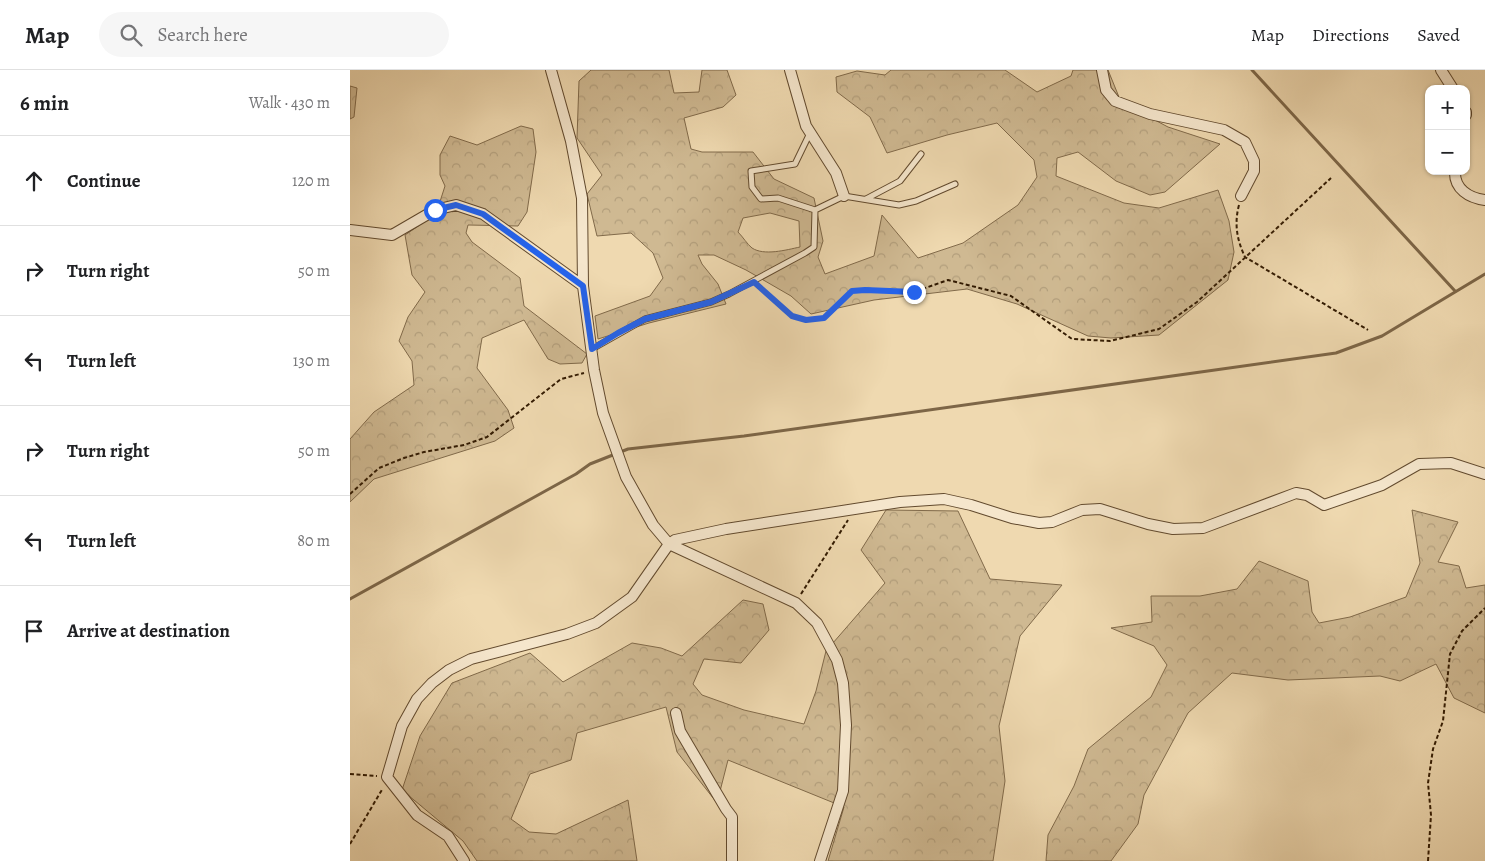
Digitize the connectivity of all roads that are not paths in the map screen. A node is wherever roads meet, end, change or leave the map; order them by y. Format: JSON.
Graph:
{"nodes":[{"id":1,"x":551,"y":70,"type":"edge"},
{"id":2,"x":790,"y":70,"type":"edge"},
{"id":3,"x":1102,"y":70,"type":"edge"},
{"id":4,"x":1441,"y":70,"type":"edge"},
{"id":5,"x":1450,"y":85,"type":"edge"},
{"id":6,"x":810,"y":133,"type":"junction"},
{"id":7,"x":921,"y":154,"type":"dead end"},
{"id":8,"x":1454,"y":175,"type":"edge"},
{"id":9,"x":955,"y":184,"type":"dead end"},
{"id":10,"x":844,"y":196,"type":"junction"},
{"id":11,"x":1241,"y":196,"type":"road end"},
{"id":12,"x":866,"y":200,"type":"junction"},
{"id":13,"x":1485,"y":200,"type":"edge"},
{"id":14,"x":815,"y":210,"type":"junction"},
{"id":15,"x":350,"y":230,"type":"edge"},
{"id":16,"x":583,"y":286,"type":"junction"},
{"id":17,"x":592,"y":349,"type":"junction"},
{"id":18,"x":1485,"y":474,"type":"edge"},
{"id":19,"x":669,"y":544,"type":"junction"},
{"id":20,"x":676,"y":713,"type":"dead end"},
{"id":21,"x":464,"y":861,"type":"edge"},
{"id":22,"x":732,"y":861,"type":"edge"},
{"id":23,"x":820,"y":861,"type":"edge"}],
"edges":[{"from":1,"to":16,"type":"street"},
{"from":2,"to":6,"type":"street"},
{"from":3,"to":11,"type":"street"},
{"from":4,"to":5,"type":"street"},
{"from":6,"to":10,"type":"street"},
{"from":6,"to":14,"type":"lane"},
{"from":7,"to":12,"type":"lane"},
{"from":8,"to":13,"type":"street"},
{"from":9,"to":12,"type":"lane"},
{"from":10,"to":12,"type":"lane"},
{"from":10,"to":14,"type":"lane"},
{"from":14,"to":17,"type":"lane"},
{"from":15,"to":16,"type":"street"},
{"from":16,"to":17,"type":"street"},
{"from":17,"to":19,"type":"street"},
{"from":18,"to":19,"type":"street"},
{"from":19,"to":21,"type":"street"},
{"from":19,"to":23,"type":"street"},
{"from":20,"to":22,"type":"street"}]}
